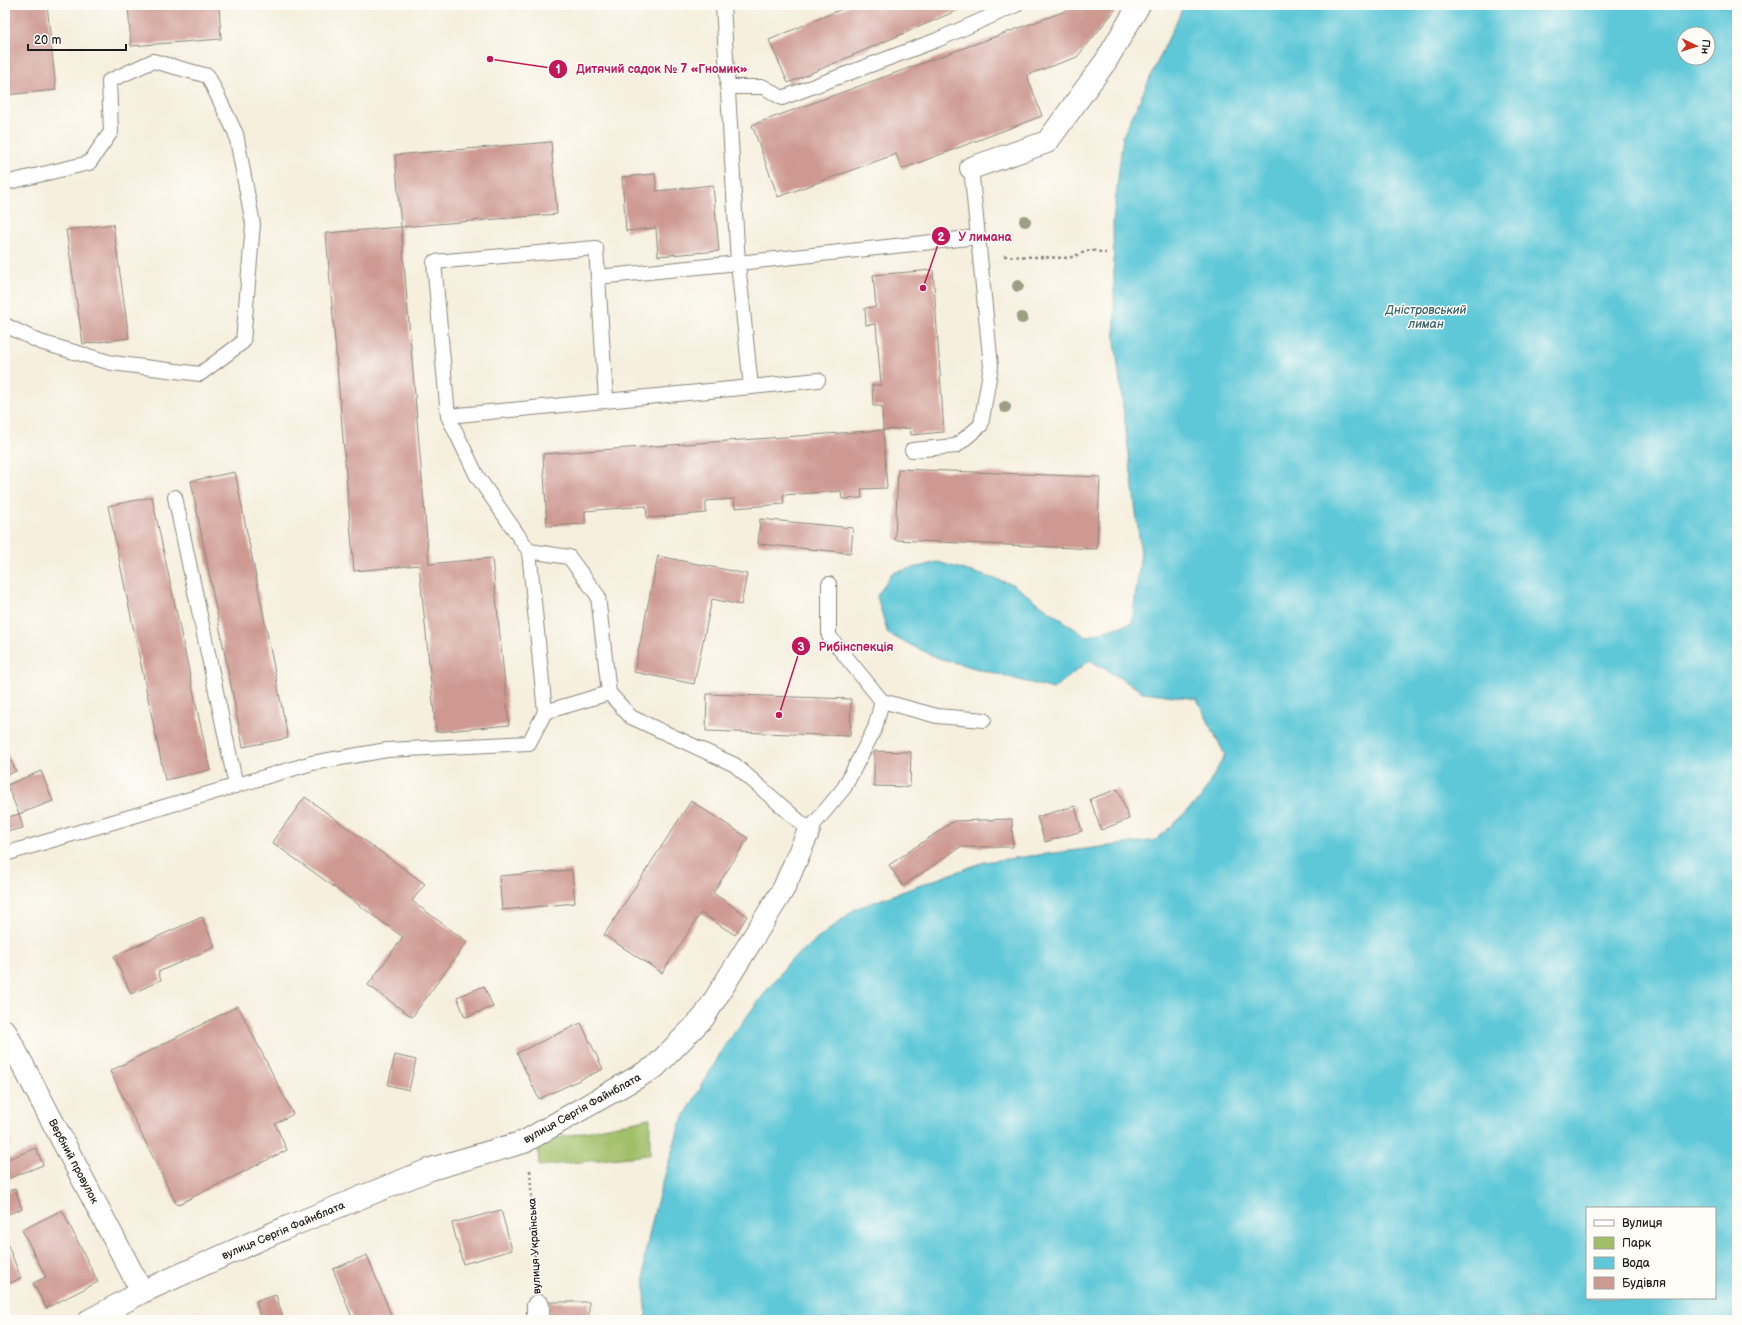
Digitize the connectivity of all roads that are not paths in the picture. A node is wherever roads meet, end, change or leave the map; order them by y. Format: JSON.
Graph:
{"nodes":[{"id":1,"x":723,"y":5,"type":"edge"},
{"id":2,"x":1016,"y":5,"type":"edge"},
{"id":3,"x":1139,"y":5,"type":"edge"},
{"id":4,"x":727,"y":87,"type":"junction"},
{"id":5,"x":971,"y":168,"type":"joint"},
{"id":6,"x":5,"y":183,"type":"edge"},
{"id":7,"x":978,"y":237,"type":"junction"},
{"id":8,"x":738,"y":263,"type":"junction"},
{"id":9,"x":598,"y":277,"type":"junction"},
{"id":10,"x":5,"y":325,"type":"edge"},
{"id":11,"x":818,"y":380,"type":"dead end"},
{"id":12,"x":751,"y":387,"type":"junction"},
{"id":13,"x":606,"y":400,"type":"junction"},
{"id":14,"x":448,"y":416,"type":"junction"},
{"id":15,"x":912,"y":450,"type":"dead end"},
{"id":16,"x":175,"y":497,"type":"dead end"},
{"id":17,"x":529,"y":551,"type":"junction"},
{"id":18,"x":829,"y":584,"type":"dead end"},
{"id":19,"x":609,"y":693,"type":"junction"},
{"id":20,"x":882,"y":701,"type":"junction"},
{"id":21,"x":545,"y":712,"type":"junction"},
{"id":22,"x":984,"y":720,"type":"dead end"},
{"id":23,"x":236,"y":786,"type":"junction"},
{"id":24,"x":809,"y":830,"type":"junction"},
{"id":25,"x":5,"y":854,"type":"edge"},
{"id":26,"x":5,"y":1031,"type":"edge"},
{"id":27,"x":142,"y":1292,"type":"junction"},
{"id":28,"x":90,"y":1320,"type":"edge"}],
"edges":[{"from":1,"to":4,"type":"lane"},
{"from":2,"to":4,"type":"lane"},
{"from":3,"to":5,"type":"street"},
{"from":4,"to":8,"type":"lane"},
{"from":5,"to":7,"type":"lane"},
{"from":6,"to":10,"type":"lane"},
{"from":7,"to":8,"type":"lane"},
{"from":7,"to":15,"type":"lane"},
{"from":8,"to":9,"type":"lane"},
{"from":8,"to":12,"type":"lane"},
{"from":9,"to":13,"type":"lane"},
{"from":9,"to":14,"type":"lane"},
{"from":11,"to":12,"type":"lane"},
{"from":12,"to":13,"type":"lane"},
{"from":13,"to":14,"type":"lane"},
{"from":14,"to":17,"type":"lane"},
{"from":16,"to":23,"type":"lane"},
{"from":17,"to":19,"type":"lane"},
{"from":17,"to":21,"type":"lane"},
{"from":18,"to":20,"type":"lane"},
{"from":19,"to":21,"type":"lane"},
{"from":19,"to":24,"type":"lane"},
{"from":20,"to":22,"type":"lane"},
{"from":20,"to":24,"type":"lane"},
{"from":21,"to":23,"type":"lane"},
{"from":23,"to":25,"type":"lane"},
{"from":24,"to":27,"type":"street","name":"вулиця Сергія Файнблата"},
{"from":26,"to":27,"type":"street","name":"Вербний провулок"},
{"from":27,"to":28,"type":"street","name":"вулиця Сергія Файнблата"}]}
